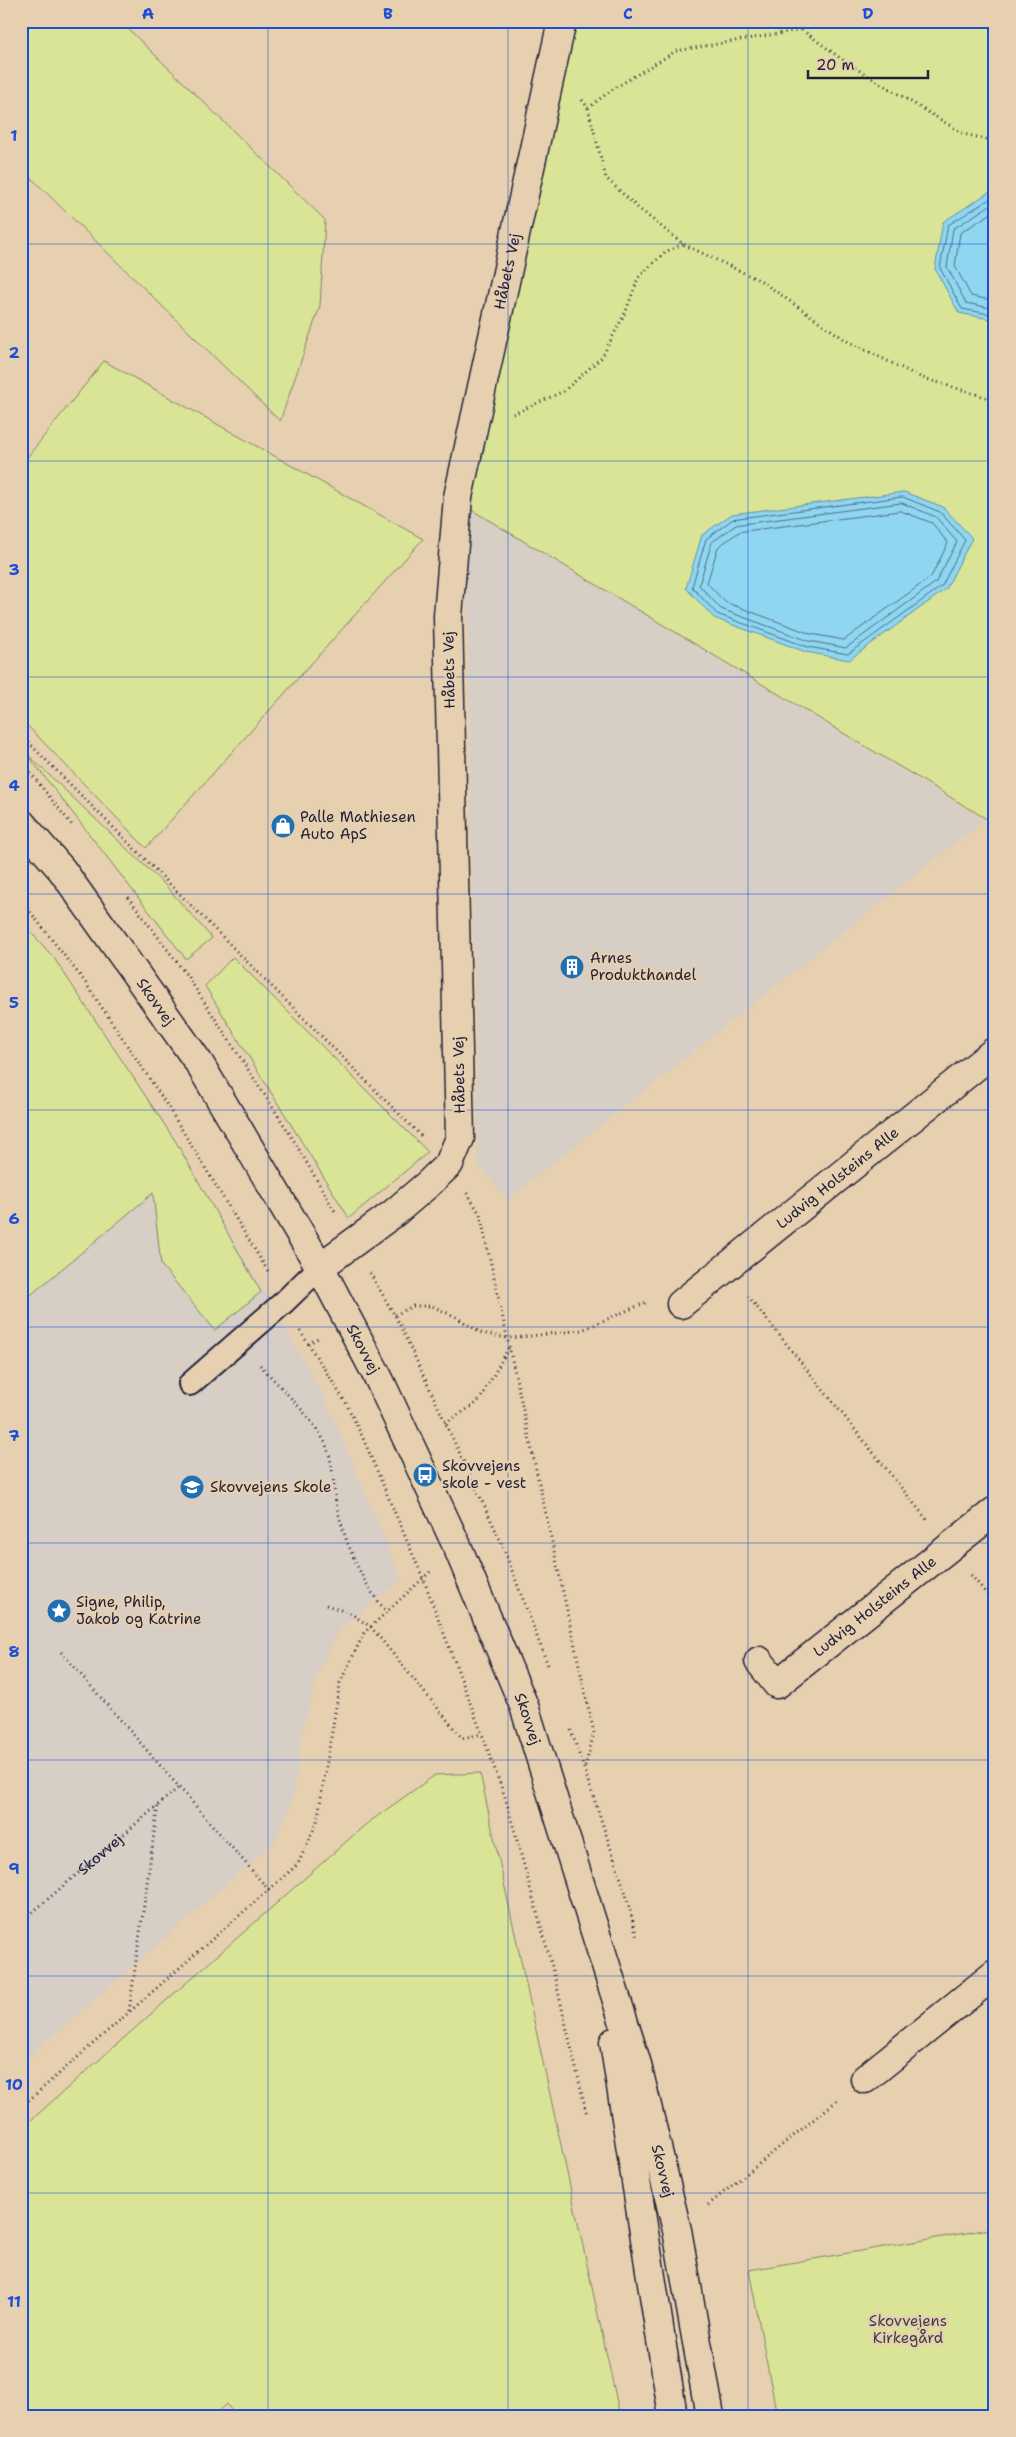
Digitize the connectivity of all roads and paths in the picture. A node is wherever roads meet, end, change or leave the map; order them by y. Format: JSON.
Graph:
{"nodes":[{"id":1,"x":562,"y":21,"type":"edge"},
{"id":2,"x":790,"y":21,"type":"edge"},
{"id":3,"x":801,"y":30,"type":"junction"},
{"id":4,"x":553,"y":62,"type":"junction"},
{"id":5,"x":588,"y":108,"type":"junction"},
{"id":6,"x":995,"y":141,"type":"edge"},
{"id":7,"x":683,"y":244,"type":"junction"},
{"id":8,"x":995,"y":400,"type":"edge"},
{"id":9,"x":471,"y":437,"type":"junction"},
{"id":10,"x":21,"y":734,"type":"edge"},
{"id":11,"x":21,"y":823,"type":"edge"},
{"id":12,"x":21,"y":900,"type":"edge"},
{"id":13,"x":995,"y":1051,"type":"edge"},
{"id":14,"x":448,"y":1164,"type":"junction"},
{"id":15,"x":353,"y":1244,"type":"junction"},
{"id":16,"x":320,"y":1266,"type":"junction"},
{"id":17,"x":725,"y":1268,"type":"junction"},
{"id":18,"x":284,"y":1302,"type":"junction"},
{"id":19,"x":681,"y":1304,"type":"joint"},
{"id":20,"x":395,"y":1315,"type":"junction"},
{"id":21,"x":507,"y":1338,"type":"junction"},
{"id":22,"x":238,"y":1342,"type":"junction"},
{"id":23,"x":509,"y":1346,"type":"junction"},
{"id":24,"x":190,"y":1384,"type":"dead end"},
{"id":25,"x":445,"y":1423,"type":"junction"},
{"id":26,"x":995,"y":1511,"type":"edge"},
{"id":27,"x":949,"y":1547,"type":"junction"},
{"id":28,"x":423,"y":1578,"type":"junction"},
{"id":29,"x":995,"y":1604,"type":"edge"},
{"id":30,"x":326,"y":1605,"type":"dead end"},
{"id":31,"x":387,"y":1612,"type":"junction"},
{"id":32,"x":371,"y":1627,"type":"junction"},
{"id":33,"x":61,"y":1652,"type":"dead end"},
{"id":34,"x":759,"y":1661,"type":"dead end"},
{"id":35,"x":552,"y":1675,"type":"dead end"},
{"id":36,"x":568,"y":1722,"type":"dead end"},
{"id":37,"x":482,"y":1734,"type":"junction"},
{"id":38,"x":179,"y":1788,"type":"junction"},
{"id":39,"x":158,"y":1805,"type":"junction"},
{"id":40,"x":269,"y":1890,"type":"junction"},
{"id":41,"x":21,"y":1922,"type":"edge"},
{"id":42,"x":597,"y":1932,"type":"junction"},
{"id":43,"x":995,"y":1974,"type":"edge"},
{"id":44,"x":129,"y":2011,"type":"junction"},
{"id":45,"x":865,"y":2079,"type":"joint"},
{"id":46,"x":22,"y":2105,"type":"edge"},
{"id":47,"x":589,"y":2120,"type":"dead end"},
{"id":48,"x":712,"y":2202,"type":"dead end"},
{"id":49,"x":220,"y":2416,"type":"edge"},
{"id":50,"x":230,"y":2416,"type":"edge"},
{"id":51,"x":673,"y":2416,"type":"edge"},
{"id":52,"x":710,"y":2416,"type":"edge"}],
"edges":[{"from":1,"to":4,"type":"street","name":"Håbets Vej"},
{"from":2,"to":3,"type":"path"},
{"from":3,"to":5,"type":"path"},
{"from":3,"to":6,"type":"path"},
{"from":4,"to":5,"type":"path"},
{"from":4,"to":9,"type":"street","name":"Håbets Vej"},
{"from":5,"to":7,"type":"path"},
{"from":7,"to":8,"type":"path"},
{"from":7,"to":9,"type":"path"},
{"from":9,"to":14,"type":"street","name":"Håbets Vej"},
{"from":10,"to":14,"type":"path"},
{"from":11,"to":16,"type":"street","name":"Skovvej"},
{"from":12,"to":18,"type":"path"},
{"from":13,"to":17,"type":"street","name":"Ludvig Holsteins Alle"},
{"from":14,"to":15,"type":"street","name":"Håbets Vej"},
{"from":14,"to":21,"type":"path"},
{"from":15,"to":16,"type":"street","name":"Håbets Vej"},
{"from":15,"to":20,"type":"path"},
{"from":16,"to":18,"type":"lane"},
{"from":16,"to":42,"type":"street","name":"Skovvej"},
{"from":17,"to":19,"type":"street","name":"Ludvig Holsteins Alle"},
{"from":17,"to":27,"type":"path"},
{"from":18,"to":22,"type":"lane"},
{"from":18,"to":28,"type":"path"},
{"from":19,"to":21,"type":"path"},
{"from":20,"to":21,"type":"path"},
{"from":20,"to":25,"type":"path"},
{"from":21,"to":23,"type":"path"},
{"from":22,"to":24,"type":"lane"},
{"from":22,"to":31,"type":"path"},
{"from":23,"to":25,"type":"path"},
{"from":23,"to":36,"type":"path"},
{"from":25,"to":35,"type":"path"},
{"from":26,"to":27,"type":"street","name":"Ludvig Holsteins Alle"},
{"from":27,"to":29,"type":"path"},
{"from":27,"to":34,"type":"street","name":"Ludvig Holsteins Alle"},
{"from":28,"to":31,"type":"path"},
{"from":28,"to":37,"type":"path"},
{"from":30,"to":32,"type":"path"},
{"from":31,"to":32,"type":"path"},
{"from":32,"to":37,"type":"path"},
{"from":32,"to":40,"type":"path"},
{"from":33,"to":38,"type":"path"},
{"from":37,"to":47,"type":"path"},
{"from":38,"to":39,"type":"path","name":"Skovvej"},
{"from":38,"to":40,"type":"path"},
{"from":39,"to":41,"type":"path","name":"Skovvej"},
{"from":39,"to":44,"type":"path"},
{"from":40,"to":44,"type":"path"},
{"from":42,"to":51,"type":"street","name":"Skovvej"},
{"from":42,"to":52,"type":"street","name":"Skovvej"},
{"from":43,"to":45,"type":"street"},
{"from":44,"to":46,"type":"path"},
{"from":45,"to":48,"type":"path"},
{"from":49,"to":50,"type":"path"}]}
